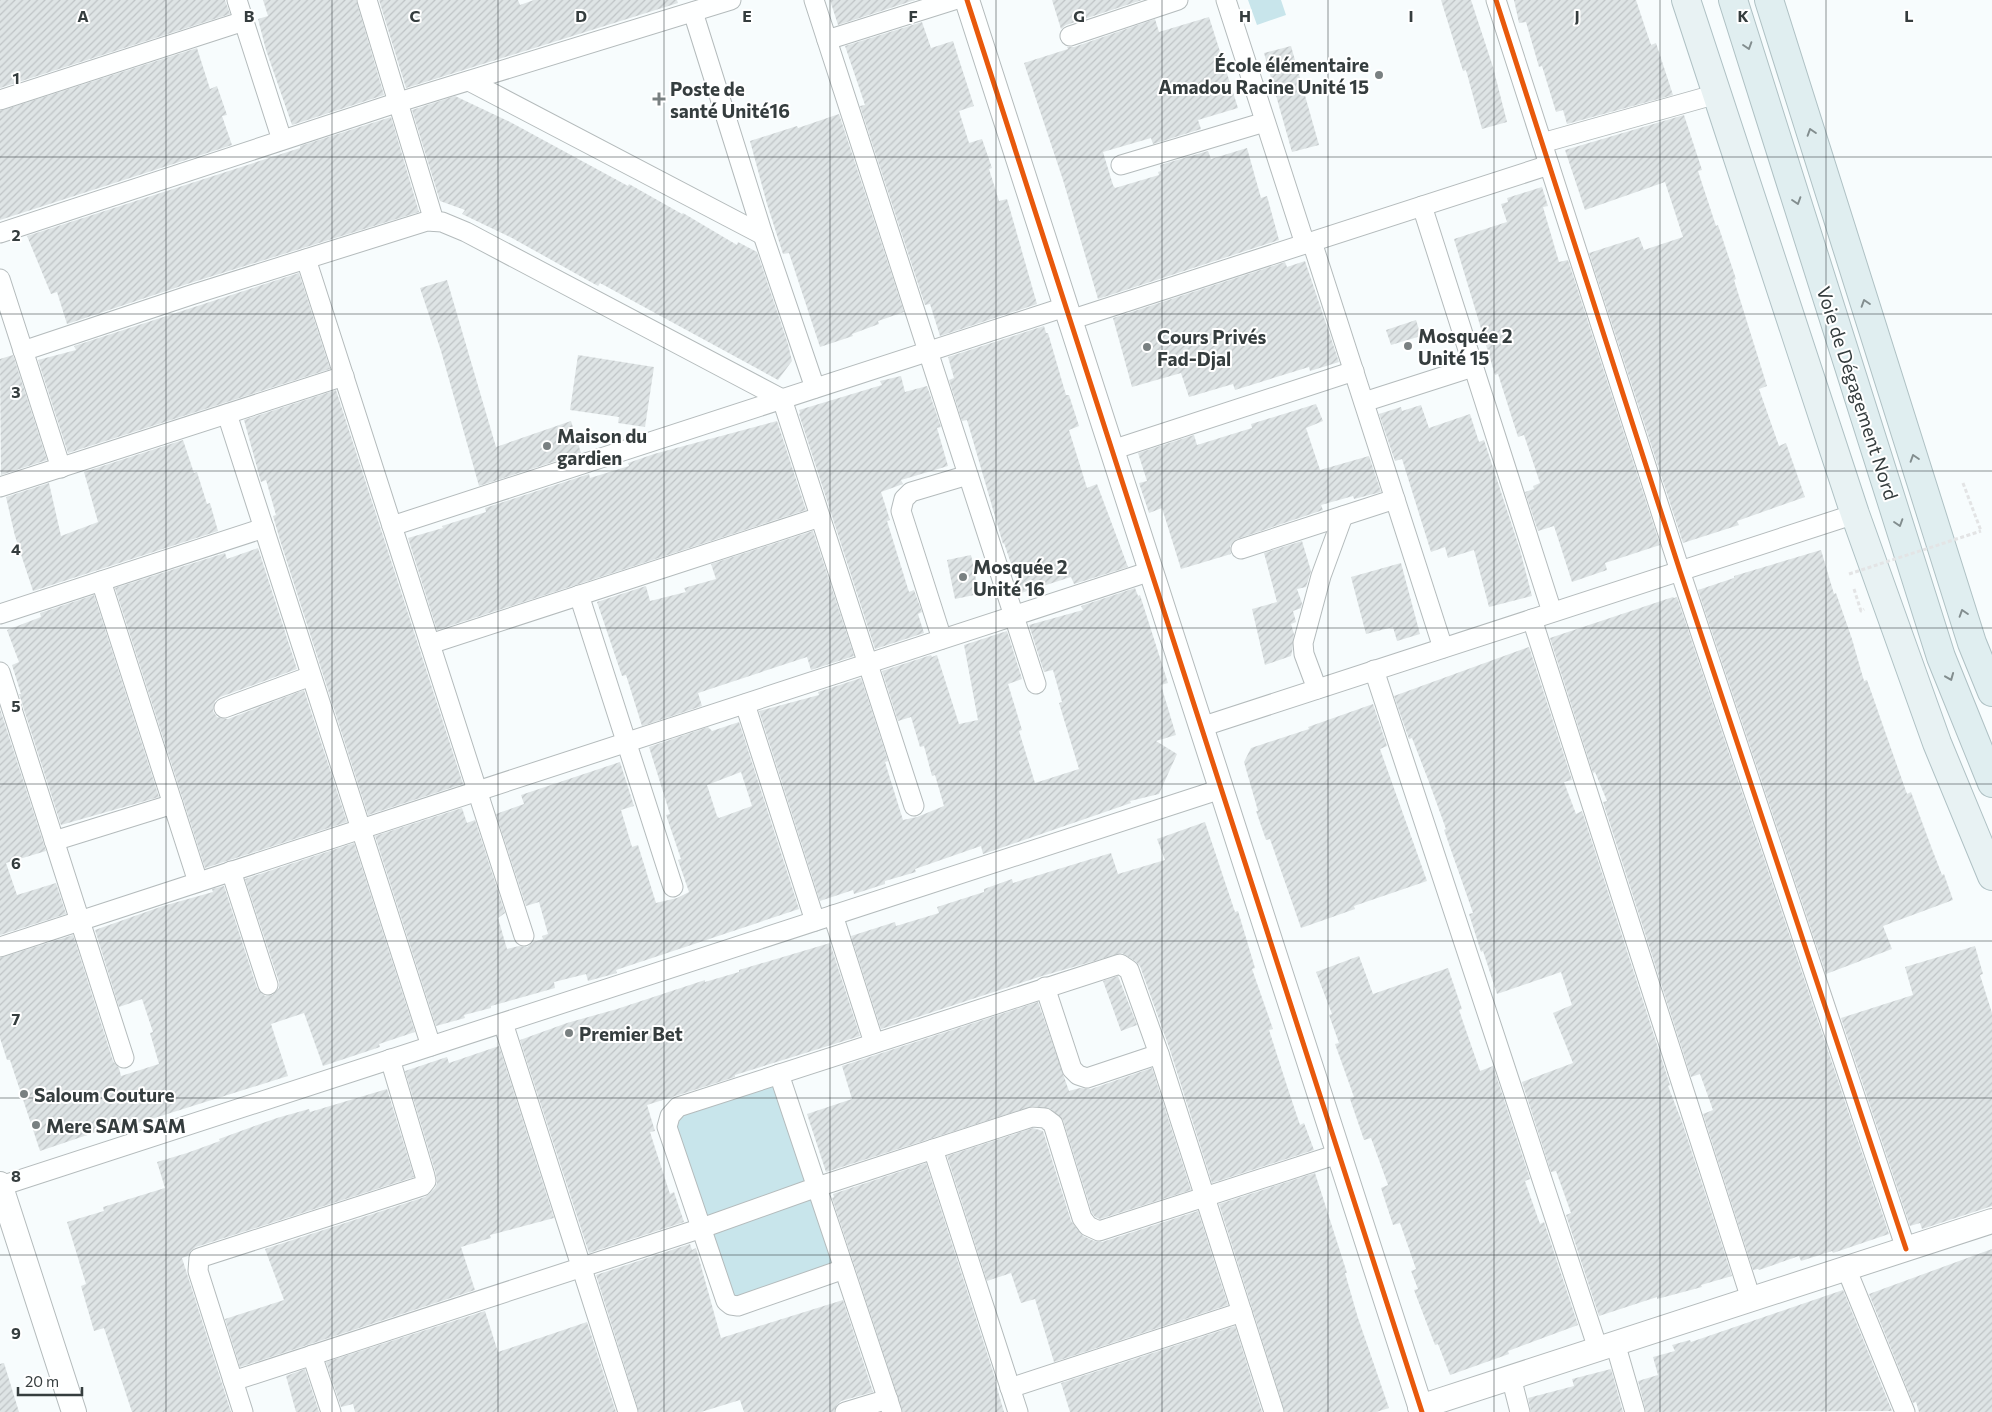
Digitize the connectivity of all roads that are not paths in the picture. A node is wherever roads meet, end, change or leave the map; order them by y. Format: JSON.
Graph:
{"nodes":[{"id":1,"x":237,"y":0,"type":"edge"},
{"id":2,"x":367,"y":0,"type":"edge"},
{"id":3,"x":731,"y":0,"type":"edge"},
{"id":4,"x":814,"y":0,"type":"edge"},
{"id":5,"x":954,"y":0,"type":"edge"},
{"id":6,"x":966,"y":0,"type":"edge"},
{"id":7,"x":1178,"y":0,"type":"edge"},
{"id":8,"x":1226,"y":0,"type":"edge"},
{"id":9,"x":1496,"y":0,"type":"edge"},
{"id":10,"x":1686,"y":0,"type":"edge"},
{"id":11,"x":1733,"y":0,"type":"edge"},
{"id":12,"x":1769,"y":0,"type":"edge"},
{"id":13,"x":693,"y":12,"type":"junction"},
{"id":14,"x":244,"y":21,"type":"junction"},
{"id":15,"x":1070,"y":36,"type":"dead end"},
{"id":16,"x":827,"y":40,"type":"junction"},
{"id":17,"x":469,"y":81,"type":"junction"},
{"id":18,"x":1716,"y":94,"type":"junction"},
{"id":19,"x":0,"y":100,"type":"edge"},
{"id":20,"x":399,"y":102,"type":"junction"},
{"id":21,"x":1265,"y":122,"type":"junction"},
{"id":22,"x":282,"y":140,"type":"junction"},
{"id":23,"x":1542,"y":143,"type":"junction"},
{"id":24,"x":1549,"y":164,"type":"junction"},
{"id":25,"x":1121,"y":165,"type":"dead end"},
{"id":26,"x":1422,"y":206,"type":"junction"},
{"id":27,"x":434,"y":221,"type":"junction"},
{"id":28,"x":0,"y":233,"type":"edge"},
{"id":29,"x":763,"y":235,"type":"junction"},
{"id":30,"x":1308,"y":243,"type":"junction"},
{"id":31,"x":306,"y":259,"type":"junction"},
{"id":32,"x":0,"y":279,"type":"edge"},
{"id":33,"x":1068,"y":314,"type":"junction"},
{"id":34,"x":23,"y":351,"type":"junction"},
{"id":35,"x":928,"y":351,"type":"junction"},
{"id":36,"x":1474,"y":367,"type":"junction"},
{"id":37,"x":1354,"y":371,"type":"junction"},
{"id":38,"x":344,"y":376,"type":"junction"},
{"id":39,"x":815,"y":388,"type":"junction"},
{"id":40,"x":782,"y":399,"type":"junction"},
{"id":41,"x":1364,"y":402,"type":"junction"},
{"id":42,"x":227,"y":414,"type":"junction"},
{"id":43,"x":1112,"y":450,"type":"junction"},
{"id":44,"x":61,"y":468,"type":"junction"},
{"id":45,"x":968,"y":475,"type":"junction"},
{"id":46,"x":0,"y":488,"type":"edge"},
{"id":47,"x":1395,"y":499,"type":"junction"},
{"id":48,"x":1855,"y":514,"type":"junction"},
{"id":49,"x":1343,"y":516,"type":"junction"},
{"id":50,"x":820,"y":517,"type":"junction"},
{"id":51,"x":392,"y":526,"type":"junction"},
{"id":52,"x":264,"y":528,"type":"junction"},
{"id":53,"x":1240,"y":549,"type":"dead end"},
{"id":54,"x":1151,"y":571,"type":"junction"},
{"id":55,"x":1680,"y":571,"type":"junction"},
{"id":56,"x":101,"y":581,"type":"junction"},
{"id":57,"x":579,"y":595,"type":"junction"},
{"id":58,"x":1552,"y":612,"type":"junction"},
{"id":59,"x":0,"y":614,"type":"edge"},
{"id":60,"x":1013,"y":616,"type":"junction"},
{"id":61,"x":1532,"y":619,"type":"junction"},
{"id":62,"x":942,"y":639,"type":"junction"},
{"id":63,"x":430,"y":644,"type":"junction"},
{"id":64,"x":1443,"y":648,"type":"junction"},
{"id":65,"x":868,"y":663,"type":"junction"},
{"id":66,"x":1374,"y":670,"type":"junction"},
{"id":67,"x":0,"y":672,"type":"edge"},
{"id":68,"x":311,"y":676,"type":"junction"},
{"id":69,"x":1036,"y":684,"type":"dead end"},
{"id":70,"x":1317,"y":688,"type":"junction"},
{"id":71,"x":1992,"y":692,"type":"edge"},
{"id":72,"x":745,"y":704,"type":"junction"},
{"id":73,"x":224,"y":708,"type":"dead end"},
{"id":74,"x":1201,"y":726,"type":"junction"},
{"id":75,"x":626,"y":742,"type":"junction"},
{"id":76,"x":1992,"y":783,"type":"edge"},
{"id":77,"x":1221,"y":789,"type":"junction"},
{"id":78,"x":477,"y":791,"type":"junction"},
{"id":79,"x":173,"y":804,"type":"junction"},
{"id":80,"x":914,"y":806,"type":"dead end"},
{"id":81,"x":360,"y":829,"type":"junction"},
{"id":82,"x":54,"y":841,"type":"junction"},
{"id":83,"x":231,"y":871,"type":"junction"},
{"id":84,"x":1992,"y":876,"type":"edge"},
{"id":85,"x":198,"y":882,"type":"junction"},
{"id":86,"x":673,"y":886,"type":"dead end"},
{"id":87,"x":833,"y":915,"type":"junction"},
{"id":88,"x":80,"y":920,"type":"junction"},
{"id":89,"x":815,"y":921,"type":"junction"},
{"id":90,"x":524,"y":936,"type":"dead end"},
{"id":91,"x":0,"y":946,"type":"edge"},
{"id":92,"x":268,"y":985,"type":"dead end"},
{"id":93,"x":1045,"y":988,"type":"junction"},
{"id":94,"x":503,"y":1023,"type":"junction"},
{"id":95,"x":874,"y":1043,"type":"junction"},
{"id":96,"x":430,"y":1046,"type":"junction"},
{"id":97,"x":1159,"y":1054,"type":"junction"},
{"id":98,"x":124,"y":1058,"type":"dead end"},
{"id":99,"x":390,"y":1060,"type":"junction"},
{"id":100,"x":779,"y":1074,"type":"junction"},
{"id":101,"x":933,"y":1149,"type":"junction"},
{"id":102,"x":1338,"y":1154,"type":"junction"},
{"id":103,"x":0,"y":1185,"type":"edge"},
{"id":104,"x":817,"y":1187,"type":"junction"},
{"id":105,"x":1205,"y":1198,"type":"junction"},
{"id":106,"x":1992,"y":1221,"type":"edge"},
{"id":107,"x":702,"y":1228,"type":"junction"},
{"id":108,"x":1906,"y":1249,"type":"junction"},
{"id":109,"x":582,"y":1267,"type":"junction"},
{"id":110,"x":1846,"y":1268,"type":"junction"},
{"id":111,"x":844,"y":1269,"type":"junction"},
{"id":112,"x":1751,"y":1299,"type":"junction"},
{"id":113,"x":1242,"y":1312,"type":"junction"},
{"id":114,"x":1606,"y":1346,"type":"junction"},
{"id":115,"x":312,"y":1355,"type":"junction"},
{"id":116,"x":1511,"y":1377,"type":"junction"},
{"id":117,"x":233,"y":1381,"type":"junction"},
{"id":118,"x":1010,"y":1388,"type":"junction"},
{"id":119,"x":890,"y":1405,"type":"edge"},
{"id":120,"x":1421,"y":1409,"type":"edge"},
{"id":121,"x":74,"y":1412,"type":"edge"},
{"id":122,"x":243,"y":1412,"type":"edge"},
{"id":123,"x":331,"y":1412,"type":"edge"},
{"id":124,"x":628,"y":1412,"type":"edge"},
{"id":125,"x":845,"y":1412,"type":"edge"},
{"id":126,"x":1018,"y":1412,"type":"edge"},
{"id":127,"x":1274,"y":1412,"type":"edge"},
{"id":128,"x":1520,"y":1412,"type":"edge"},
{"id":129,"x":1635,"y":1412,"type":"edge"},
{"id":130,"x":1905,"y":1412,"type":"edge"}],
"edges":[{"from":1,"to":14,"type":"street"},
{"from":2,"to":20,"type":"street"},
{"from":3,"to":13,"type":"street"},
{"from":4,"to":16,"type":"street"},
{"from":5,"to":16,"type":"street"},
{"from":6,"to":33,"type":"street"},
{"from":7,"to":15,"type":"street"},
{"from":8,"to":21,"type":"street"},
{"from":9,"to":23,"type":"street"},
{"from":10,"to":18,"type":"main road"},
{"from":11,"to":76,"type":"highway","name":"Voie de Dégagement Nord","one_way":true},
{"from":71,"to":12,"type":"highway","name":"Voie de Dégagement Nord","one_way":true},
{"from":13,"to":17,"type":"street"},
{"from":13,"to":29,"type":"street"},
{"from":14,"to":19,"type":"street"},
{"from":14,"to":22,"type":"street"},
{"from":16,"to":35,"type":"street"},
{"from":17,"to":20,"type":"street"},
{"from":17,"to":29,"type":"street"},
{"from":18,"to":23,"type":"street"},
{"from":18,"to":48,"type":"main road"},
{"from":20,"to":22,"type":"street"},
{"from":20,"to":27,"type":"street"},
{"from":21,"to":25,"type":"street"},
{"from":21,"to":30,"type":"street"},
{"from":22,"to":28,"type":"street"},
{"from":23,"to":24,"type":"street"},
{"from":24,"to":26,"type":"street"},
{"from":24,"to":55,"type":"street"},
{"from":26,"to":30,"type":"street"},
{"from":26,"to":36,"type":"street"},
{"from":27,"to":31,"type":"street"},
{"from":27,"to":40,"type":"street"},
{"from":29,"to":39,"type":"street"},
{"from":30,"to":33,"type":"street"},
{"from":30,"to":37,"type":"street"},
{"from":31,"to":34,"type":"street"},
{"from":31,"to":38,"type":"street"},
{"from":32,"to":34,"type":"street"},
{"from":33,"to":35,"type":"street"},
{"from":33,"to":43,"type":"street"},
{"from":34,"to":44,"type":"street"},
{"from":35,"to":39,"type":"street"},
{"from":35,"to":45,"type":"street"},
{"from":36,"to":41,"type":"street"},
{"from":36,"to":58,"type":"street"},
{"from":37,"to":41,"type":"street"},
{"from":37,"to":43,"type":"street"},
{"from":38,"to":42,"type":"street"},
{"from":38,"to":51,"type":"street"},
{"from":39,"to":40,"type":"street"},
{"from":40,"to":50,"type":"street"},
{"from":40,"to":51,"type":"street"},
{"from":41,"to":47,"type":"street"},
{"from":42,"to":44,"type":"street"},
{"from":42,"to":52,"type":"street"},
{"from":43,"to":54,"type":"street"},
{"from":44,"to":46,"type":"street"},
{"from":45,"to":60,"type":"street"},
{"from":45,"to":62,"type":"street"},
{"from":47,"to":49,"type":"street"},
{"from":47,"to":64,"type":"street"},
{"from":48,"to":55,"type":"street"},
{"from":48,"to":84,"type":"main road"},
{"from":49,"to":53,"type":"street"},
{"from":49,"to":70,"type":"street"},
{"from":50,"to":57,"type":"street"},
{"from":50,"to":65,"type":"street"},
{"from":51,"to":63,"type":"street"},
{"from":52,"to":56,"type":"street"},
{"from":52,"to":68,"type":"street"},
{"from":54,"to":60,"type":"street"},
{"from":54,"to":74,"type":"street"},
{"from":55,"to":58,"type":"street"},
{"from":55,"to":108,"type":"street"},
{"from":56,"to":59,"type":"street"},
{"from":56,"to":79,"type":"street"},
{"from":57,"to":63,"type":"street"},
{"from":57,"to":75,"type":"street"},
{"from":58,"to":61,"type":"street"},
{"from":60,"to":62,"type":"street"},
{"from":60,"to":69,"type":"street"},
{"from":61,"to":64,"type":"street"},
{"from":61,"to":112,"type":"street"},
{"from":62,"to":65,"type":"street"},
{"from":63,"to":78,"type":"street"},
{"from":64,"to":66,"type":"street"},
{"from":65,"to":72,"type":"street"},
{"from":65,"to":80,"type":"street"},
{"from":66,"to":70,"type":"street"},
{"from":66,"to":114,"type":"street"},
{"from":67,"to":82,"type":"street"},
{"from":68,"to":73,"type":"street"},
{"from":68,"to":81,"type":"street"},
{"from":70,"to":74,"type":"street"},
{"from":72,"to":75,"type":"street"},
{"from":72,"to":89,"type":"street"},
{"from":74,"to":77,"type":"street"},
{"from":75,"to":78,"type":"street"},
{"from":75,"to":86,"type":"street"},
{"from":77,"to":87,"type":"street"},
{"from":77,"to":102,"type":"street"},
{"from":78,"to":81,"type":"street"},
{"from":78,"to":90,"type":"street"},
{"from":79,"to":82,"type":"street"},
{"from":79,"to":85,"type":"street"},
{"from":81,"to":83,"type":"street"},
{"from":81,"to":96,"type":"street"},
{"from":82,"to":88,"type":"street"},
{"from":83,"to":85,"type":"street"},
{"from":83,"to":92,"type":"street"},
{"from":85,"to":88,"type":"street"},
{"from":87,"to":89,"type":"street"},
{"from":87,"to":95,"type":"street"},
{"from":88,"to":91,"type":"street"},
{"from":88,"to":98,"type":"street"},
{"from":89,"to":94,"type":"street"},
{"from":93,"to":95,"type":"street"},
{"from":93,"to":97,"type":"street"},
{"from":93,"to":97,"type":"street"},
{"from":94,"to":96,"type":"street"},
{"from":94,"to":109,"type":"street"},
{"from":95,"to":100,"type":"street"},
{"from":96,"to":99,"type":"street"},
{"from":97,"to":105,"type":"street"},
{"from":99,"to":103,"type":"street"},
{"from":99,"to":117,"type":"street"},
{"from":100,"to":104,"type":"street"},
{"from":100,"to":107,"type":"street"},
{"from":101,"to":104,"type":"street"},
{"from":101,"to":105,"type":"street"},
{"from":101,"to":118,"type":"street"},
{"from":102,"to":105,"type":"street"},
{"from":102,"to":120,"type":"street"},
{"from":103,"to":121,"type":"street"},
{"from":104,"to":107,"type":"street"},
{"from":104,"to":111,"type":"street"},
{"from":105,"to":113,"type":"street"},
{"from":106,"to":108,"type":"street"},
{"from":107,"to":109,"type":"street"},
{"from":107,"to":111,"type":"street"},
{"from":108,"to":110,"type":"street"},
{"from":109,"to":115,"type":"street"},
{"from":109,"to":124,"type":"street"},
{"from":110,"to":112,"type":"street"},
{"from":110,"to":130,"type":"street"},
{"from":111,"to":119,"type":"street"},
{"from":112,"to":114,"type":"street"},
{"from":113,"to":118,"type":"street"},
{"from":113,"to":127,"type":"street"},
{"from":114,"to":116,"type":"street"},
{"from":114,"to":129,"type":"street"},
{"from":115,"to":117,"type":"street"},
{"from":115,"to":123,"type":"street"},
{"from":116,"to":120,"type":"street"},
{"from":116,"to":128,"type":"street"},
{"from":117,"to":122,"type":"street"},
{"from":118,"to":126,"type":"street"},
{"from":119,"to":125,"type":"street"}]}
